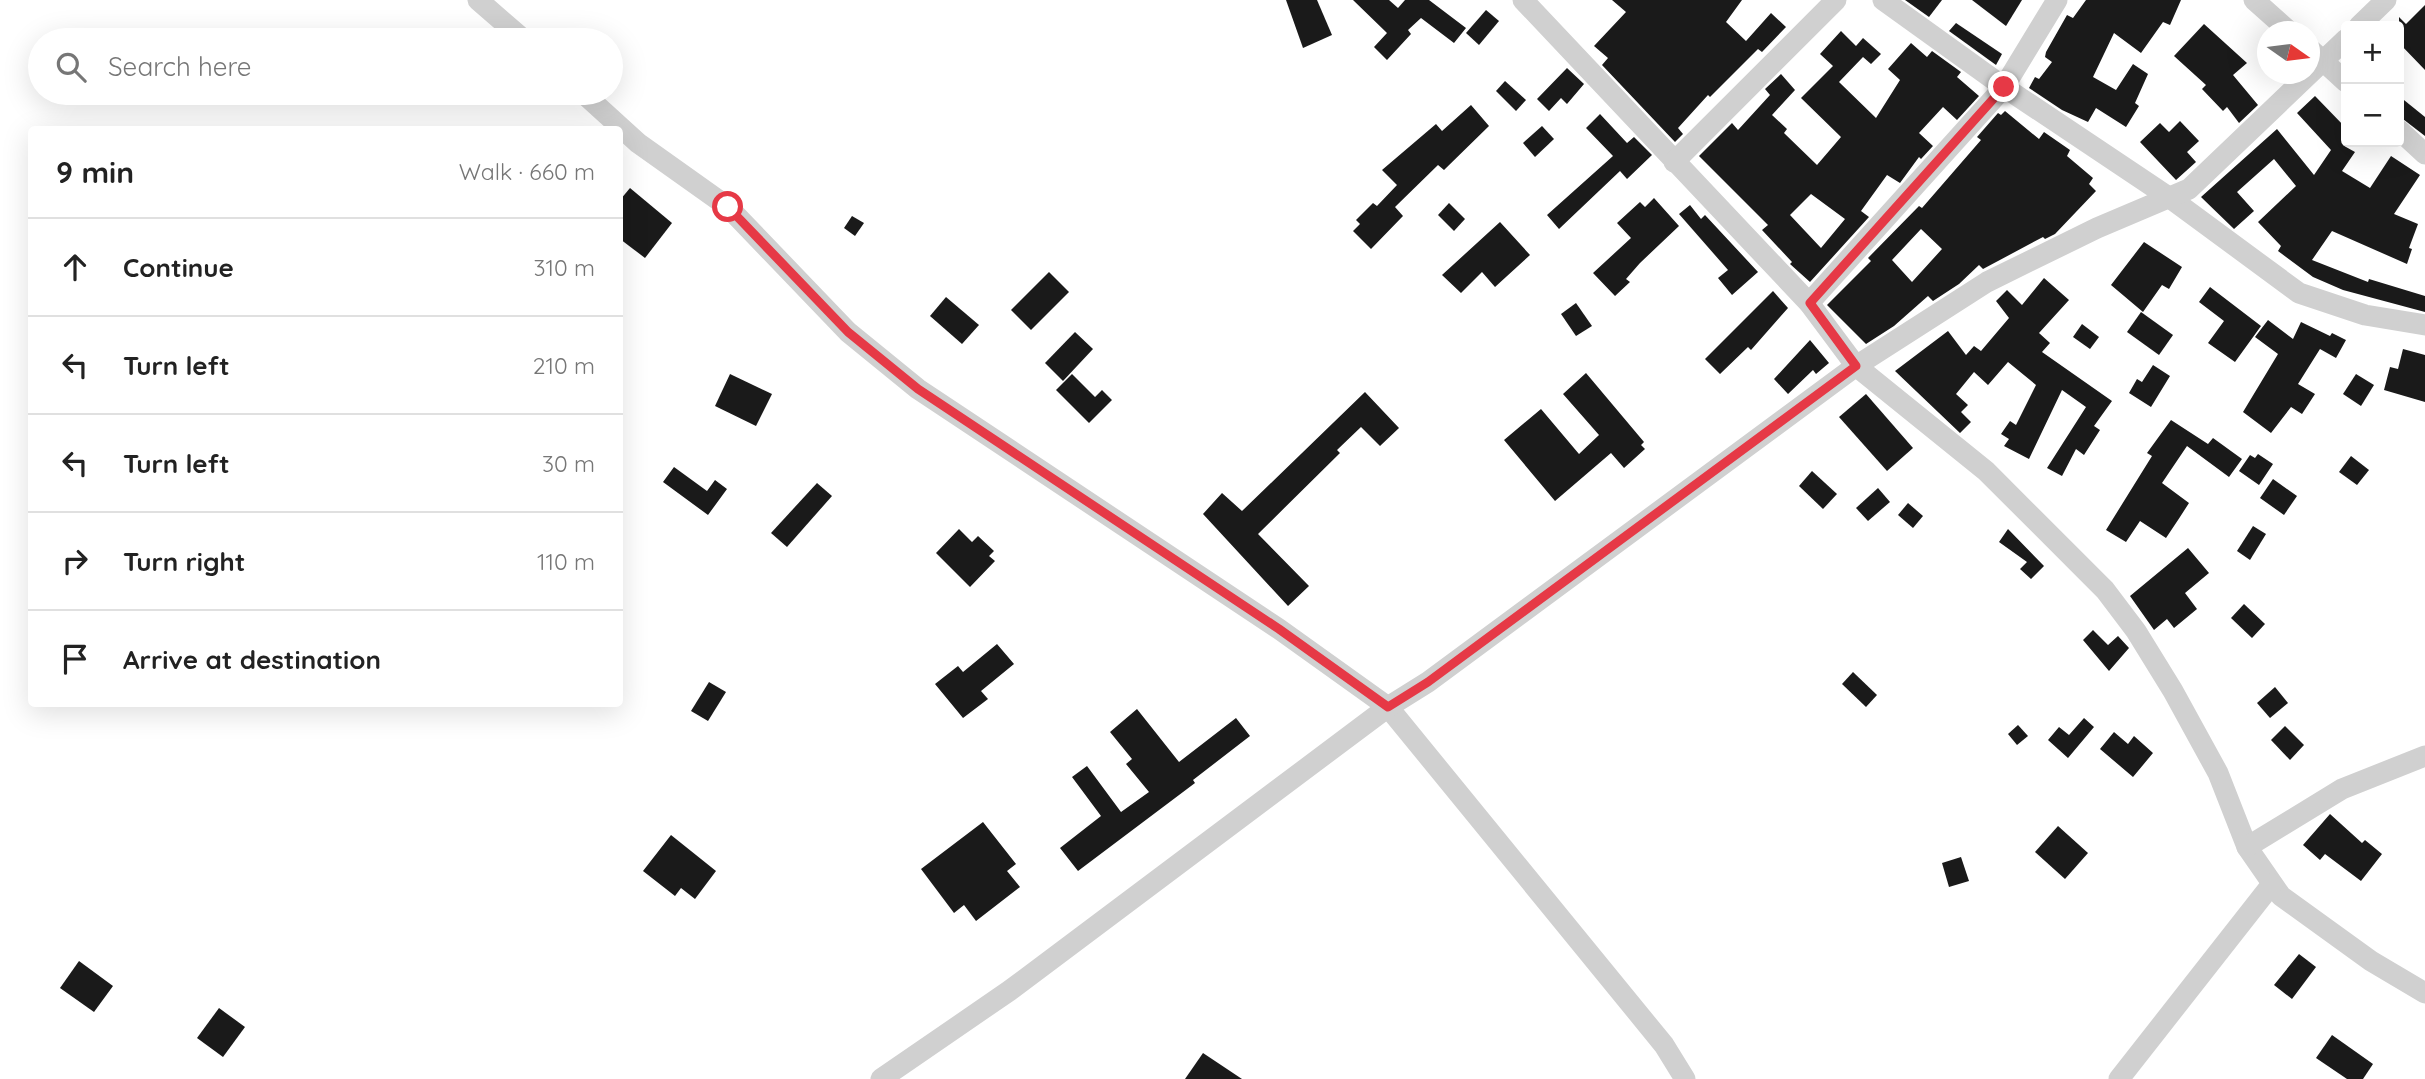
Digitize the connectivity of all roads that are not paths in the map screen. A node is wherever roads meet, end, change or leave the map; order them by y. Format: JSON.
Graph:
{"nodes":[{"id":1,"x":478,"y":0,"type":"edge"},
{"id":2,"x":1523,"y":0,"type":"edge"},
{"id":3,"x":1836,"y":0,"type":"edge"},
{"id":4,"x":1883,"y":0,"type":"edge"},
{"id":5,"x":2057,"y":0,"type":"edge"},
{"id":6,"x":2254,"y":0,"type":"edge"},
{"id":7,"x":2386,"y":0,"type":"edge"},
{"id":8,"x":2278,"y":21,"type":"edge"},
{"id":9,"x":2364,"y":21,"type":"edge"},
{"id":10,"x":510,"y":28,"type":"edge"},
{"id":11,"x":2341,"y":42,"type":"edge"},
{"id":12,"x":2320,"y":53,"type":"edge"},
{"id":13,"x":2320,"y":59,"type":"edge"},
{"id":14,"x":2341,"y":78,"type":"edge"},
{"id":15,"x":2290,"y":84,"type":"edge"},
{"id":16,"x":2004,"y":87,"type":"junction"},
{"id":17,"x":596,"y":105,"type":"edge"},
{"id":18,"x":619,"y":126,"type":"edge"},
{"id":19,"x":623,"y":129,"type":"edge"},
{"id":20,"x":2404,"y":135,"type":"edge"},
{"id":21,"x":2425,"y":154,"type":"edge"},
{"id":22,"x":1674,"y":162,"type":"junction"},
{"id":23,"x":2170,"y":198,"type":"junction"},
{"id":24,"x":1810,"y":303,"type":"junction"},
{"id":25,"x":2425,"y":325,"type":"edge"},
{"id":26,"x":1856,"y":366,"type":"junction"},
{"id":27,"x":1388,"y":707,"type":"junction"},
{"id":28,"x":2425,"y":755,"type":"edge"},
{"id":29,"x":2247,"y":847,"type":"junction"},
{"id":30,"x":2272,"y":884,"type":"junction"},
{"id":31,"x":2425,"y":993,"type":"edge"},
{"id":32,"x":881,"y":1079,"type":"edge"},
{"id":33,"x":1685,"y":1079,"type":"edge"},
{"id":34,"x":2119,"y":1079,"type":"edge"}],
"edges":[{"from":1,"to":10,"type":"street"},
{"from":2,"to":22,"type":"street"},
{"from":3,"to":22,"type":"street"},
{"from":4,"to":16,"type":"street"},
{"from":5,"to":16,"type":"street"},
{"from":6,"to":8,"type":"street"},
{"from":7,"to":9,"type":"street"},
{"from":11,"to":12,"type":"street"},
{"from":13,"to":14,"type":"street"},
{"from":15,"to":23,"type":"street"},
{"from":16,"to":23,"type":"street"},
{"from":16,"to":24,"type":"street"},
{"from":17,"to":18,"type":"street"},
{"from":19,"to":27,"type":"street"},
{"from":20,"to":21,"type":"street"},
{"from":22,"to":24,"type":"street"},
{"from":23,"to":25,"type":"street"},
{"from":23,"to":26,"type":"street"},
{"from":24,"to":26,"type":"street"},
{"from":26,"to":27,"type":"street"},
{"from":26,"to":29,"type":"street"},
{"from":27,"to":32,"type":"street"},
{"from":27,"to":33,"type":"street"},
{"from":28,"to":29,"type":"street"},
{"from":29,"to":30,"type":"street"},
{"from":30,"to":31,"type":"street"},
{"from":30,"to":34,"type":"street"}]}
